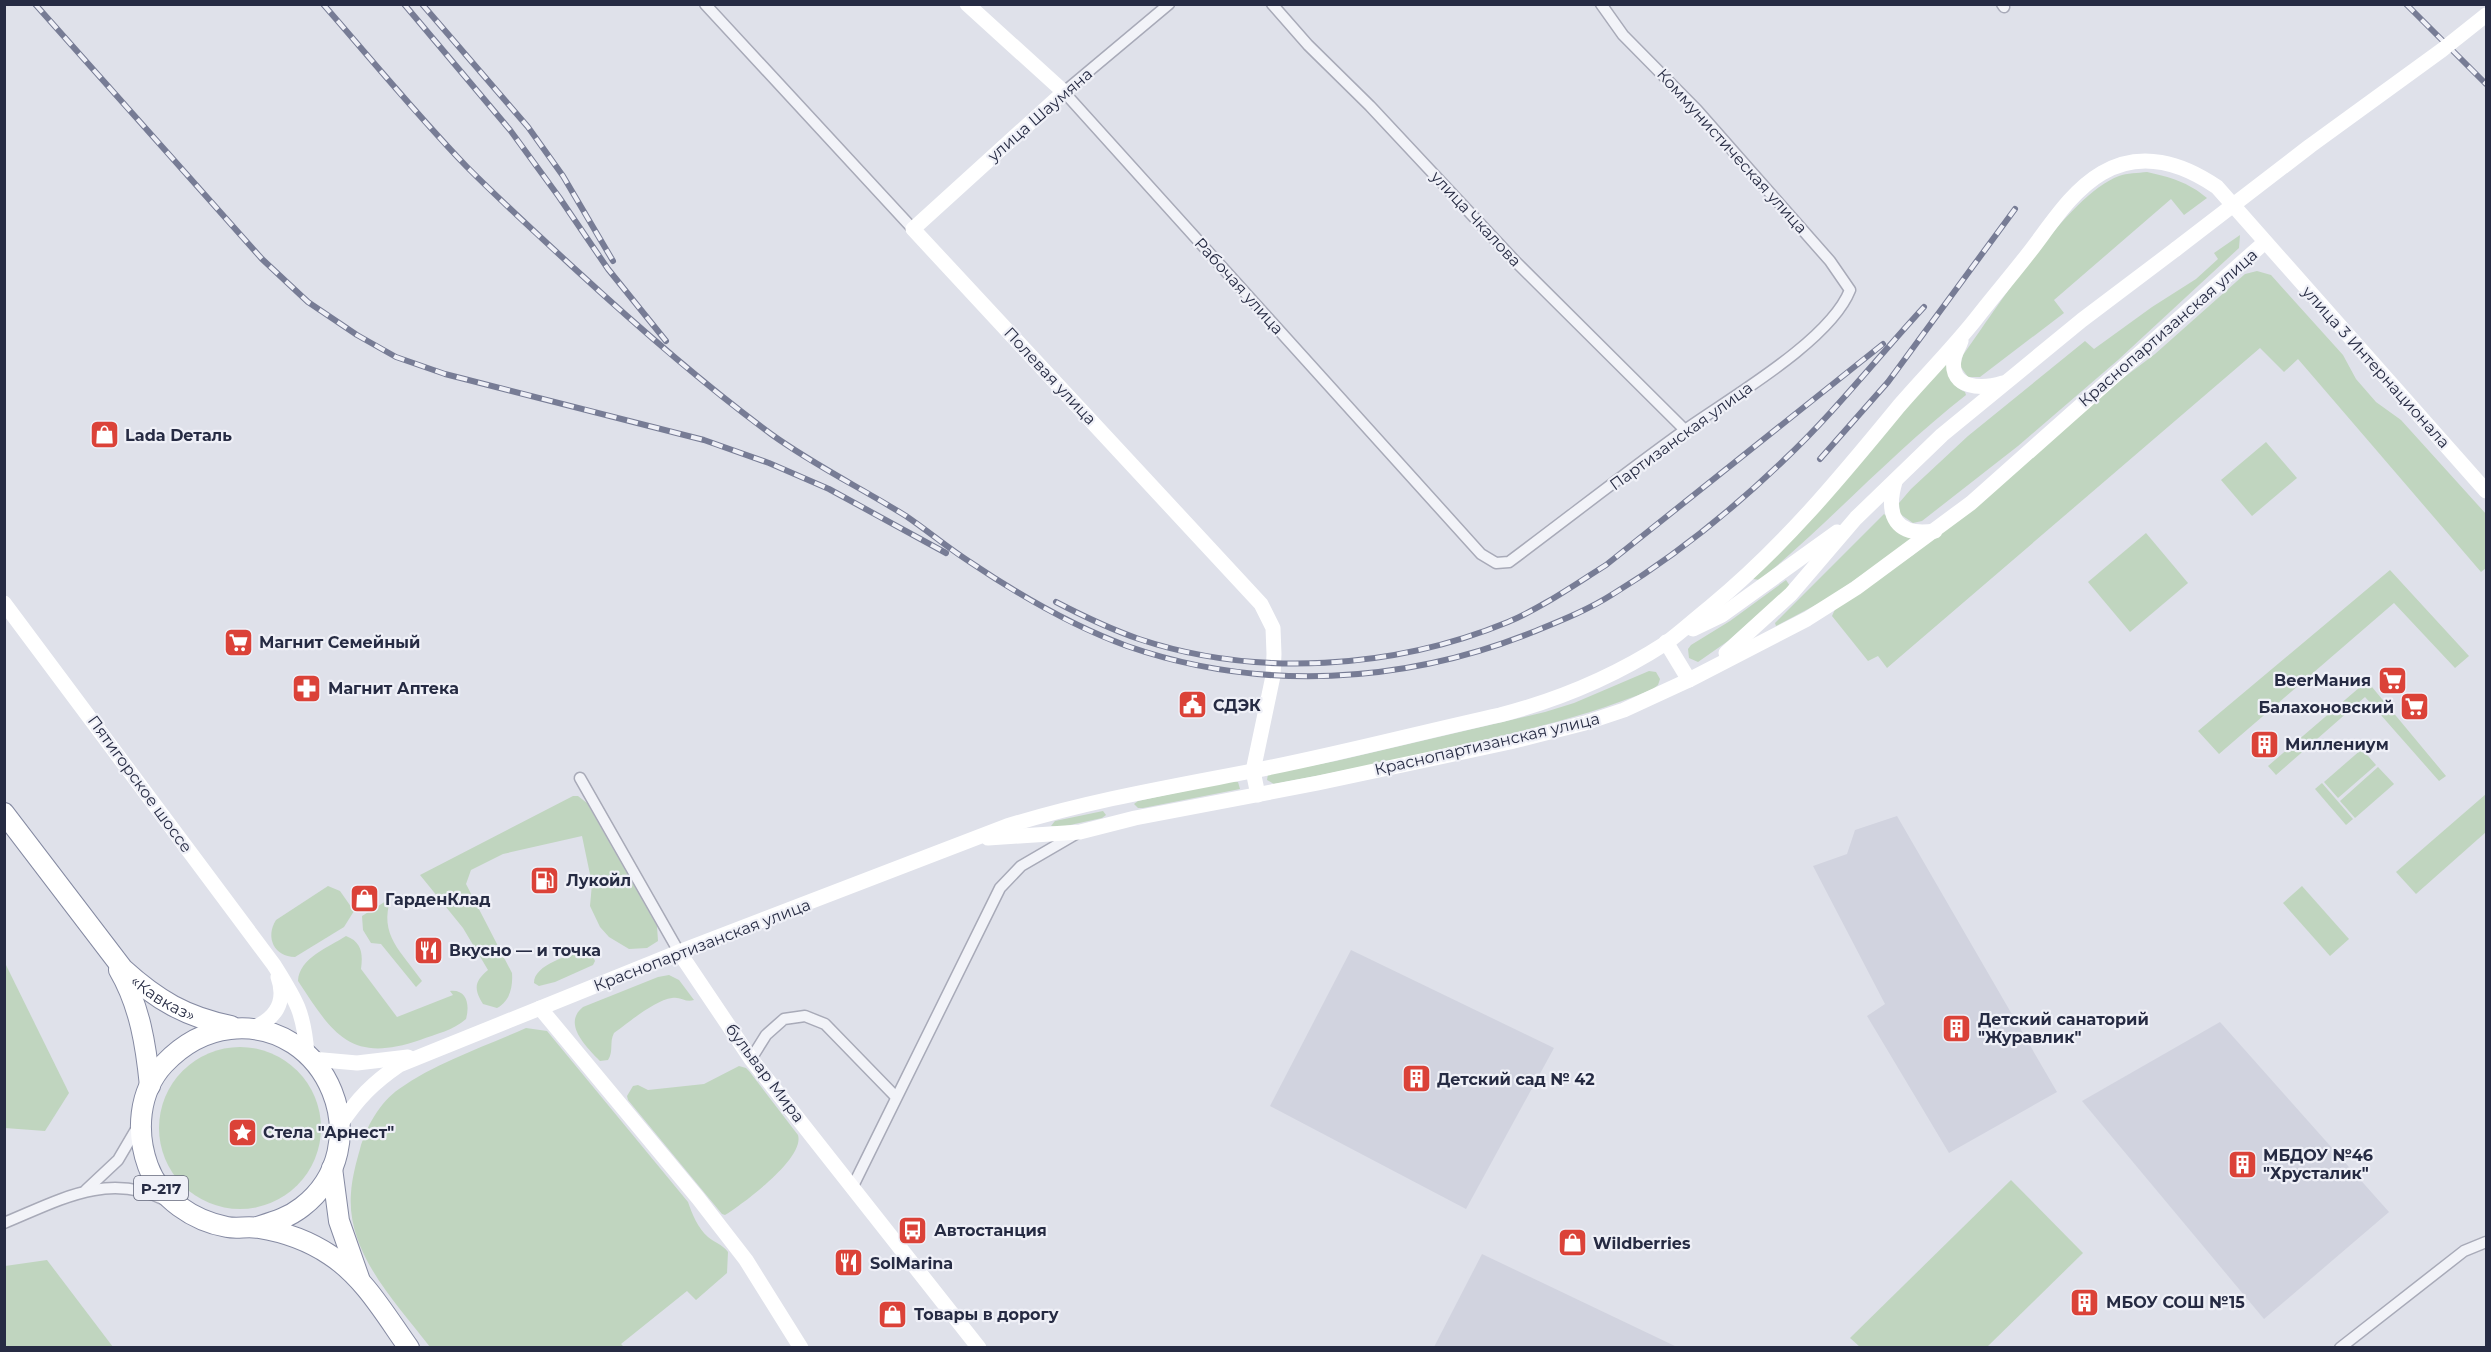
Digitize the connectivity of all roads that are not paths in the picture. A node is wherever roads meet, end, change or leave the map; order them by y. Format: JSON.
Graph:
{"nodes":[{"id":1,"x":705,"y":4,"type":"edge"},
{"id":2,"x":967,"y":4,"type":"edge"},
{"id":3,"x":1170,"y":4,"type":"edge"},
{"id":4,"x":1272,"y":4,"type":"edge"},
{"id":5,"x":1601,"y":4,"type":"edge"},
{"id":6,"x":2487,"y":15,"type":"edge"},
{"id":7,"x":1064,"y":92,"type":"junction"},
{"id":8,"x":913,"y":229,"type":"junction"},
{"id":9,"x":2265,"y":242,"type":"junction"},
{"id":10,"x":1845,"y":303,"type":"joint"},
{"id":11,"x":1965,"y":333,"type":"junction"},
{"id":12,"x":2006,"y":382,"type":"junction"},
{"id":13,"x":1685,"y":430,"type":"junction"},
{"id":14,"x":1895,"y":481,"type":"junction"},
{"id":15,"x":2487,"y":491,"type":"edge"},
{"id":16,"x":1856,"y":518,"type":"junction"},
{"id":17,"x":1935,"y":531,"type":"junction"},
{"id":18,"x":1509,"y":562,"type":"joint"},
{"id":19,"x":4,"y":603,"type":"edge"},
{"id":20,"x":1666,"y":642,"type":"junction"},
{"id":21,"x":1703,"y":672,"type":"junction"},
{"id":22,"x":1689,"y":680,"type":"junction"},
{"id":23,"x":1253,"y":771,"type":"junction"},
{"id":24,"x":580,"y":778,"type":"dead end"},
{"id":25,"x":1258,"y":795,"type":"junction"},
{"id":26,"x":4,"y":813,"type":"edge"},
{"id":27,"x":1080,"y":832,"type":"junction"},
{"id":28,"x":979,"y":838,"type":"junction"},
{"id":29,"x":102,"y":943,"type":"junction"},
{"id":30,"x":679,"y":952,"type":"junction"},
{"id":31,"x":274,"y":966,"type":"junction"},
{"id":32,"x":540,"y":1008,"type":"junction"},
{"id":33,"x":245,"y":1028,"type":"junction"},
{"id":34,"x":426,"y":1054,"type":"junction"},
{"id":35,"x":310,"y":1057,"type":"junction"},
{"id":36,"x":751,"y":1059,"type":"junction"},
{"id":37,"x":150,"y":1086,"type":"junction"},
{"id":38,"x":896,"y":1097,"type":"junction"},
{"id":39,"x":141,"y":1122,"type":"junction"},
{"id":40,"x":340,"y":1125,"type":"junction"},
{"id":41,"x":332,"y":1168,"type":"junction"},
{"id":42,"x":853,"y":1186,"type":"junction"},
{"id":43,"x":86,"y":1190,"type":"junction"},
{"id":44,"x":178,"y":1206,"type":"junction"},
{"id":45,"x":4,"y":1223,"type":"edge"},
{"id":46,"x":256,"y":1227,"type":"junction"},
{"id":47,"x":2487,"y":1242,"type":"edge"},
{"id":48,"x":362,"y":1284,"type":"junction"},
{"id":49,"x":409,"y":1347,"type":"edge"},
{"id":50,"x":801,"y":1347,"type":"edge"},
{"id":51,"x":979,"y":1347,"type":"edge"},
{"id":52,"x":2340,"y":1347,"type":"edge"}],
"edges":[{"from":1,"to":8,"type":"street","name":"Полевая улица"},
{"from":2,"to":7,"type":"main road","name":"Рабочая улица"},
{"from":3,"to":7,"type":"street","name":"улица Шаумяна"},
{"from":4,"to":13,"type":"street","name":"улица Чкалова"},
{"from":5,"to":10,"type":"street","name":"Коммунистическая улица"},
{"from":6,"to":12,"type":"main road","bridge":true},
{"from":7,"to":8,"type":"main road","name":"улица Шаумяна"},
{"from":7,"to":18,"type":"street","name":"Рабочая улица"},
{"from":8,"to":23,"type":"main road","name":"Полевая улица"},
{"from":9,"to":11,"type":"main road","name":"Краснопартизанская улица"},
{"from":9,"to":15,"type":"main road","name":"улица 3 Интернационала"},
{"from":9,"to":17,"type":"main road","name":"Краснопартизанская улица"},
{"from":10,"to":13,"type":"street","name":"Партизанская улица"},
{"from":11,"to":12,"type":"main road"},
{"from":11,"to":20,"type":"main road","name":"Краснопартизанская улица"},
{"from":12,"to":14,"type":"main road"},
{"from":13,"to":18,"type":"street","name":"Партизанская улица"},
{"from":14,"to":16,"type":"main road"},
{"from":14,"to":17,"type":"main road"},
{"from":16,"to":20,"type":"main road"},
{"from":16,"to":21,"type":"main road"},
{"from":17,"to":21,"type":"main road","name":"Краснопартизанская улица"},
{"from":19,"to":31,"type":"main road","name":"Пятигорское шоссе"},
{"from":20,"to":22,"type":"main road"},
{"from":20,"to":23,"type":"main road","name":"Краснопартизанская улица"},
{"from":21,"to":22,"type":"main road","name":"Краснопартизанская улица"},
{"from":22,"to":25,"type":"main road","name":"Краснопартизанская улица"},
{"from":23,"to":25,"type":"main road","name":"Полевая улица"},
{"from":23,"to":28,"type":"main road","name":"Краснопартизанская улица"},
{"from":24,"to":30,"type":"street","name":"бульвар Мира"},
{"from":25,"to":27,"type":"main road","name":"Краснопартизанская улица"},
{"from":26,"to":29,"type":"highway","name":"«Кавказ»","number":"Р-217"},
{"from":27,"to":28,"type":"main road","name":"Краснопартизанская улица"},
{"from":27,"to":38,"type":"street"},
{"from":28,"to":30,"type":"main road","name":"Краснопартизанская улица"},
{"from":29,"to":33,"type":"highway","name":"«Кавказ»","number":"Р-217"},
{"from":29,"to":37,"type":"highway","name":"«Кавказ»","number":"Р-217"},
{"from":30,"to":32,"type":"main road","name":"Краснопартизанская улица"},
{"from":30,"to":36,"type":"main road","name":"бульвар Мира"},
{"from":31,"to":33,"type":"main road","name":"Пятигорское шоссе"},
{"from":31,"to":35,"type":"main road","name":"Пятигорское шоссе"},
{"from":32,"to":34,"type":"main road","name":"Краснопартизанская улица"},
{"from":32,"to":50,"type":"main road"},
{"from":33,"to":35,"type":"highway","name":"«Кавказ»","number":"Р-217"},
{"from":33,"to":37,"type":"highway","name":"«Кавказ»","number":"Р-217"},
{"from":34,"to":35,"type":"main road","name":"Краснопартизанская улица"},
{"from":34,"to":40,"type":"main road","name":"Краснопартизанская улица"},
{"from":35,"to":40,"type":"highway","name":"«Кавказ»","number":"Р-217"},
{"from":36,"to":38,"type":"street"},
{"from":36,"to":42,"type":"main road","name":"бульвар Мира"},
{"from":37,"to":39,"type":"highway","name":"«Кавказ»","number":"Р-217"},
{"from":38,"to":42,"type":"street"},
{"from":39,"to":43,"type":"street"},
{"from":39,"to":44,"type":"highway","name":"«Кавказ»","number":"Р-217"},
{"from":40,"to":41,"type":"highway","name":"«Кавказ»","number":"Р-217"},
{"from":41,"to":46,"type":"highway","name":"«Кавказ»","number":"Р-217"},
{"from":41,"to":48,"type":"highway","name":"«Кавказ»","number":"Р-217"},
{"from":42,"to":51,"type":"main road","name":"бульвар Мира"},
{"from":43,"to":44,"type":"street"},
{"from":43,"to":45,"type":"street"},
{"from":44,"to":46,"type":"highway","name":"«Кавказ»","number":"Р-217"},
{"from":46,"to":48,"type":"highway","name":"«Кавказ»","number":"Р-217"},
{"from":47,"to":52,"type":"street"},
{"from":48,"to":49,"type":"highway","name":"«Кавказ»","number":"Р-217"}]}
